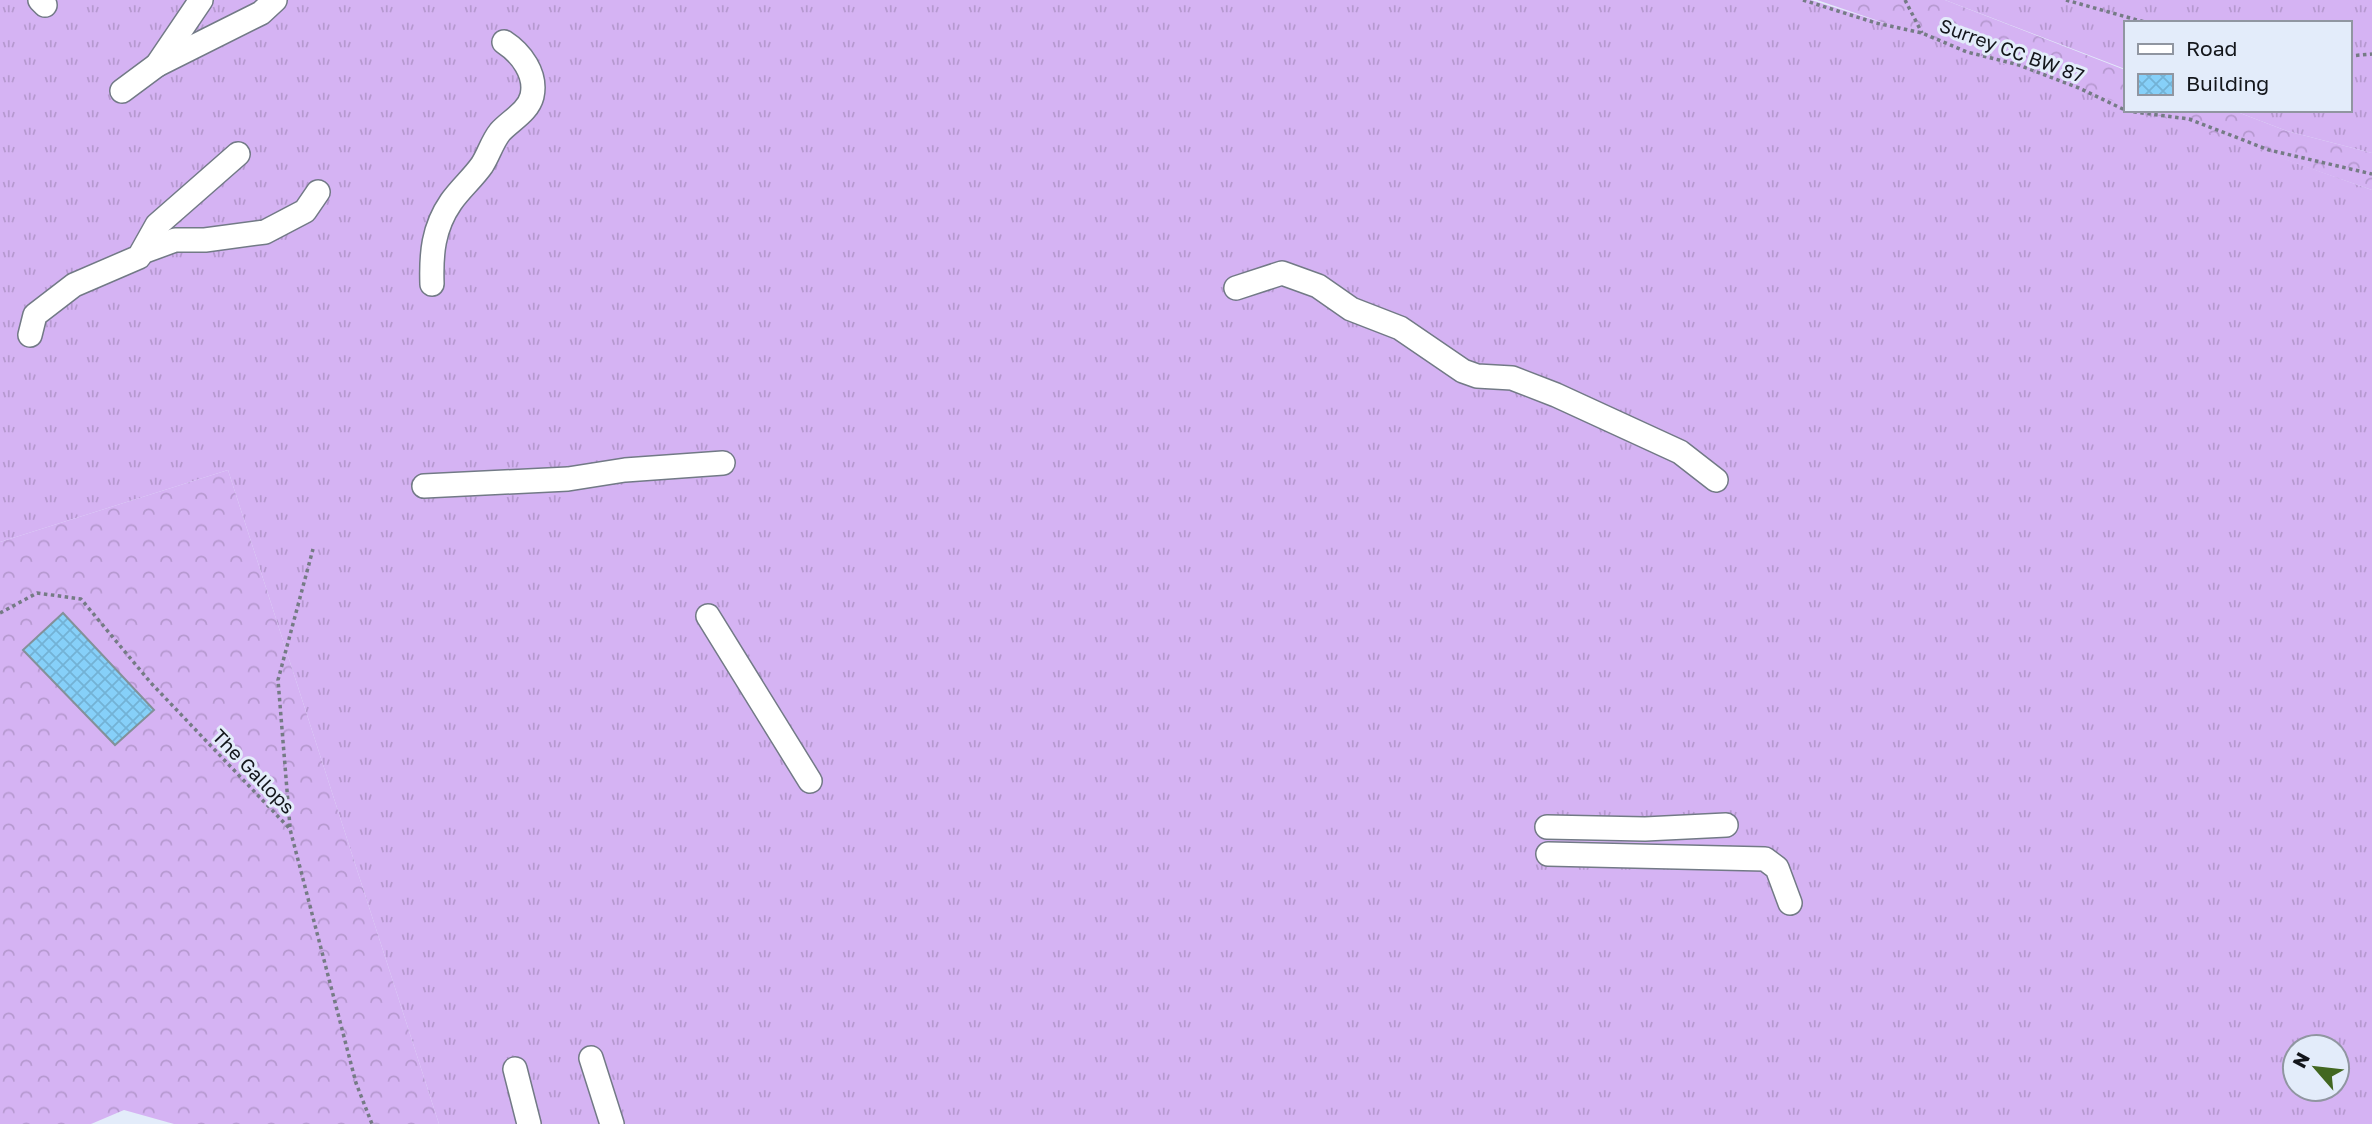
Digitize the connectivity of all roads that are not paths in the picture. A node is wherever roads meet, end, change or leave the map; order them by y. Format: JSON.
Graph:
{"nodes":[{"id":1,"x":201,"y":0,"type":"edge"},
{"id":2,"x":251,"y":0,"type":"edge"},
{"id":3,"x":275,"y":0,"type":"edge"},
{"id":4,"x":230,"y":29,"type":"junction"},
{"id":5,"x":504,"y":42,"type":"dead end"},
{"id":6,"x":157,"y":65,"type":"junction"},
{"id":7,"x":122,"y":91,"type":"dead end"},
{"id":8,"x":238,"y":154,"type":"dead end"},
{"id":9,"x":318,"y":192,"type":"dead end"},
{"id":10,"x":145,"y":251,"type":"junction"},
{"id":11,"x":432,"y":284,"type":"dead end"},
{"id":12,"x":1236,"y":288,"type":"dead end"},
{"id":13,"x":30,"y":335,"type":"dead end"},
{"id":14,"x":723,"y":463,"type":"dead end"},
{"id":15,"x":1716,"y":480,"type":"dead end"},
{"id":16,"x":424,"y":486,"type":"dead end"},
{"id":17,"x":708,"y":616,"type":"dead end"},
{"id":18,"x":810,"y":781,"type":"dead end"},
{"id":19,"x":1726,"y":825,"type":"dead end"},
{"id":20,"x":1547,"y":827,"type":"dead end"},
{"id":21,"x":1548,"y":854,"type":"dead end"},
{"id":22,"x":1790,"y":903,"type":"dead end"},
{"id":23,"x":592,"y":1058,"type":"dead end"},
{"id":24,"x":516,"y":1069,"type":"dead end"},
{"id":25,"x":529,"y":1124,"type":"edge"},
{"id":26,"x":612,"y":1124,"type":"edge"}],
"edges":[{"from":1,"to":6,"type":"lane"},
{"from":2,"to":4,"type":"lane"},
{"from":3,"to":4,"type":"lane"},
{"from":4,"to":6,"type":"lane"},
{"from":5,"to":11,"type":"lane"},
{"from":6,"to":7,"type":"lane"},
{"from":8,"to":10,"type":"lane"},
{"from":9,"to":10,"type":"lane"},
{"from":10,"to":13,"type":"lane"},
{"from":12,"to":15,"type":"lane"},
{"from":14,"to":16,"type":"lane"},
{"from":17,"to":18,"type":"lane"},
{"from":19,"to":20,"type":"lane"},
{"from":21,"to":22,"type":"lane"},
{"from":23,"to":26,"type":"lane"},
{"from":24,"to":25,"type":"lane"}]}
